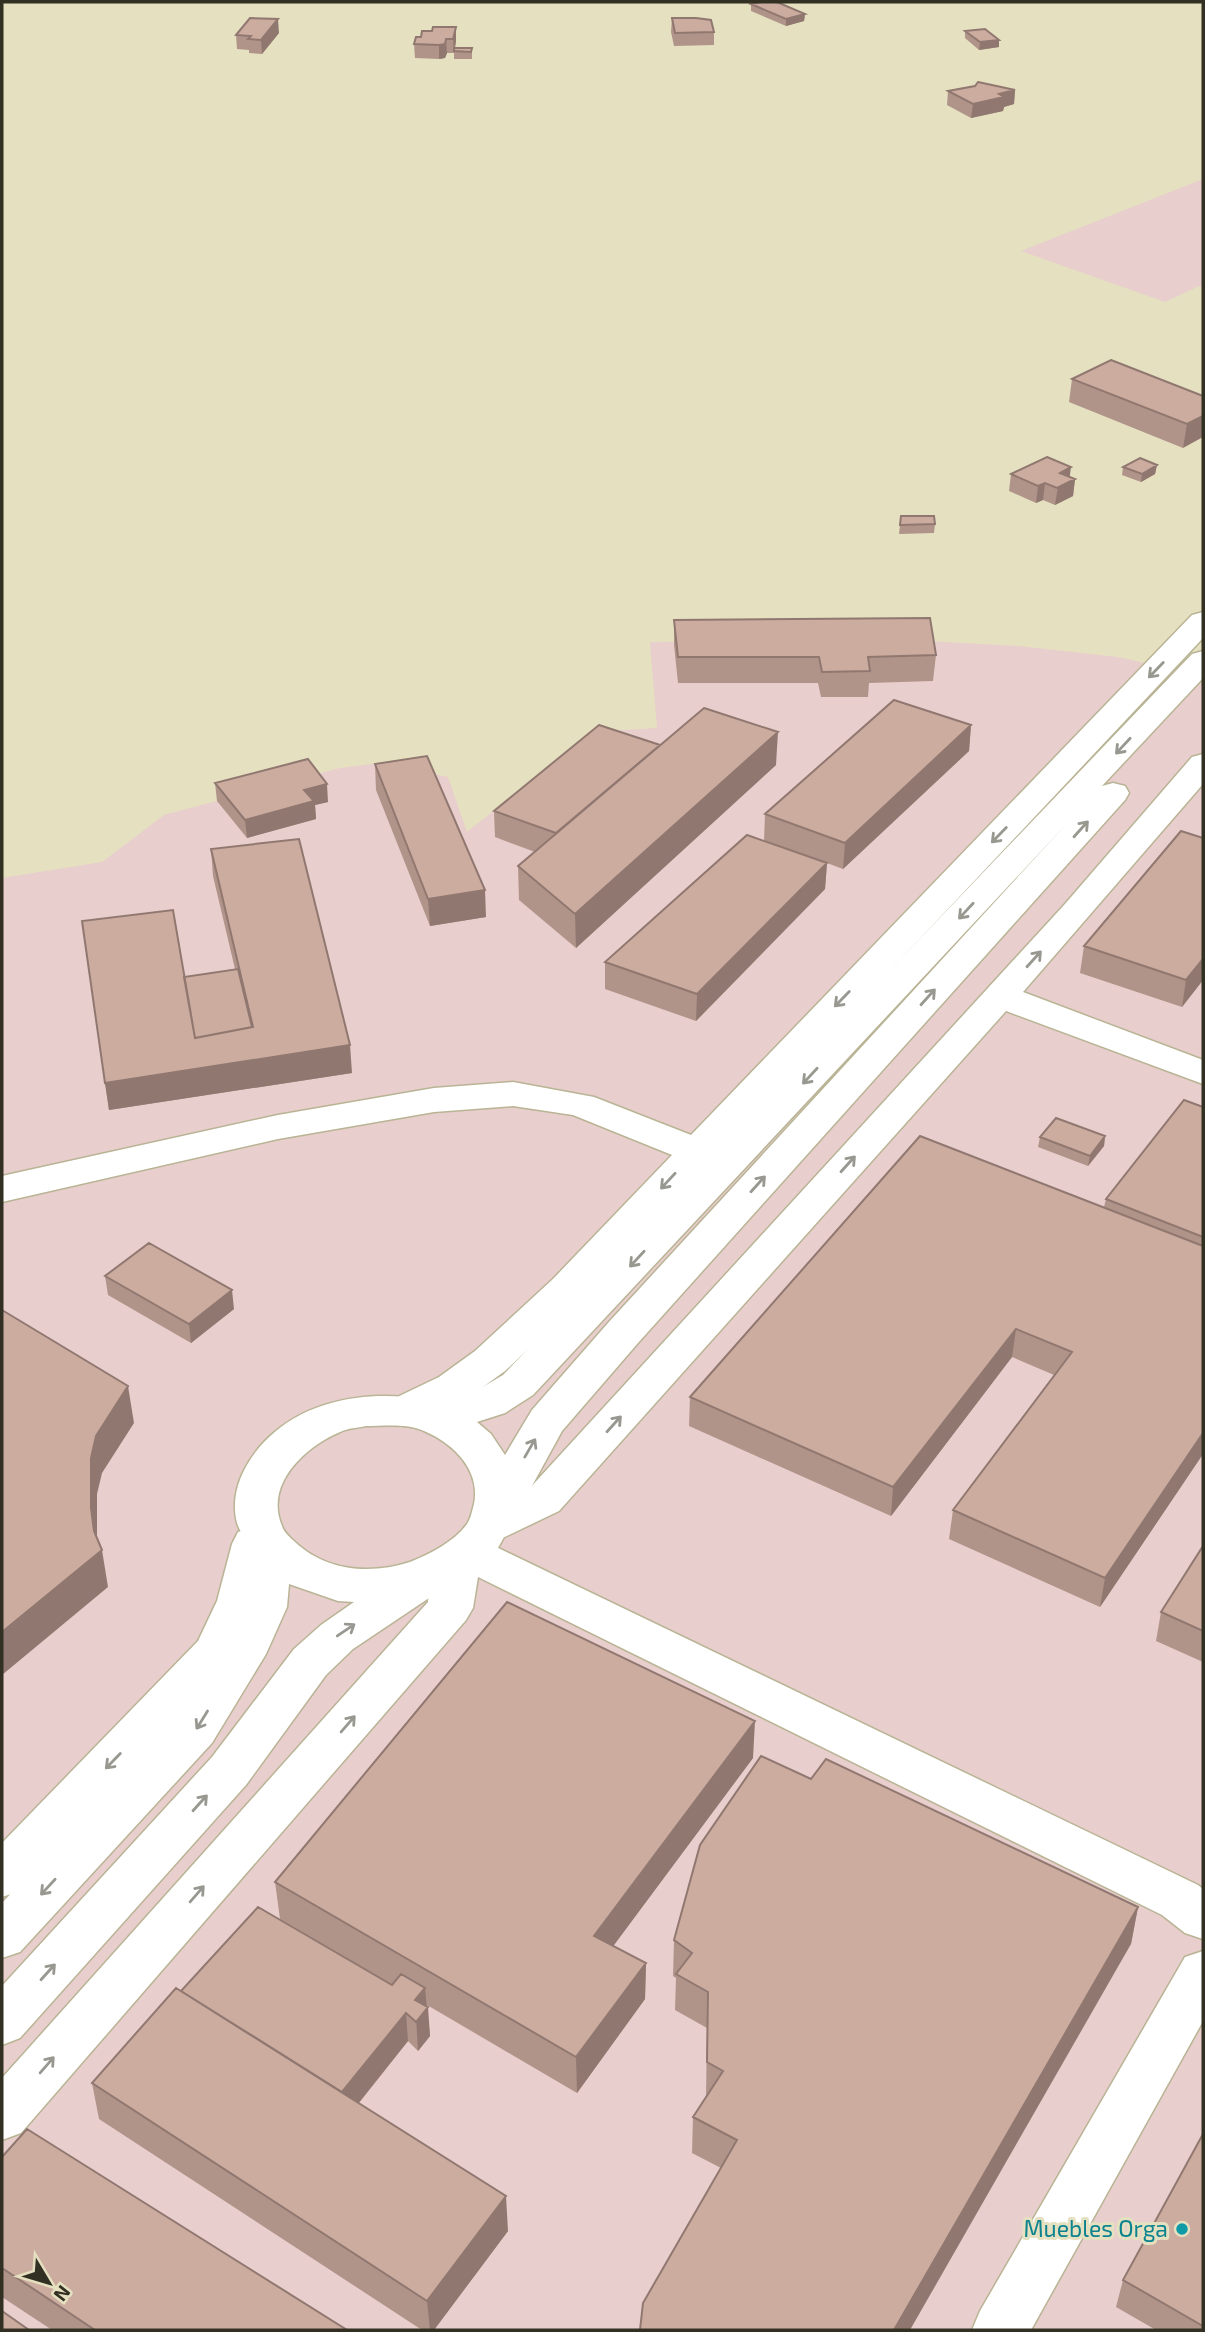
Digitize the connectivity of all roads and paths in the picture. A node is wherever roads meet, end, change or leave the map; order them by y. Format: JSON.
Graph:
{"nodes":[{"id":1,"x":1203,"y":621,"type":"edge"},
{"id":2,"x":1203,"y":660,"type":"edge"},
{"id":3,"x":1203,"y":694,"type":"edge"},
{"id":4,"x":1203,"y":764,"type":"edge"},
{"id":5,"x":1000,"y":996,"type":"junction"},
{"id":6,"x":1203,"y":1073,"type":"edge"},
{"id":7,"x":696,"y":1151,"type":"junction"},
{"id":8,"x":2,"y":1168,"type":"edge"},
{"id":9,"x":40,"y":1180,"type":"junction"},
{"id":10,"x":2,"y":1189,"type":"edge"},
{"id":11,"x":422,"y":1415,"type":"junction"},
{"id":12,"x":264,"y":1533,"type":"junction"},
{"id":13,"x":468,"y":1544,"type":"junction"},
{"id":14,"x":2,"y":1876,"type":"edge"},
{"id":15,"x":1203,"y":1918,"type":"edge"},
{"id":16,"x":2,"y":1937,"type":"edge"},
{"id":17,"x":1203,"y":1973,"type":"edge"},
{"id":18,"x":2,"y":2022,"type":"edge"},
{"id":19,"x":2,"y":2116,"type":"edge"},
{"id":20,"x":1000,"y":2330,"type":"edge"}],
"edges":[{"from":1,"to":7,"type":"main road","one_way":true},
{"from":2,"to":11,"type":"main road","one_way":true},
{"from":13,"to":3,"type":"main road","one_way":true},
{"from":5,"to":4,"type":"main road","one_way":true},
{"from":5,"to":6,"type":"main road"},
{"from":13,"to":5,"type":"main road","one_way":true},
{"from":7,"to":9,"type":"main road"},
{"from":7,"to":11,"type":"main road","one_way":true},
{"from":8,"to":9,"type":"main road"},
{"from":9,"to":10,"type":"main road"},
{"from":11,"to":12,"type":"main road"},
{"from":11,"to":13,"type":"main road"},
{"from":12,"to":13,"type":"main road"},
{"from":12,"to":14,"type":"main road","one_way":true},
{"from":12,"to":16,"type":"main road","one_way":true},
{"from":13,"to":15,"type":"main road"},
{"from":18,"to":13,"type":"main road","one_way":true},
{"from":19,"to":13,"type":"main road","one_way":true},
{"from":17,"to":20,"type":"main road"}]}
